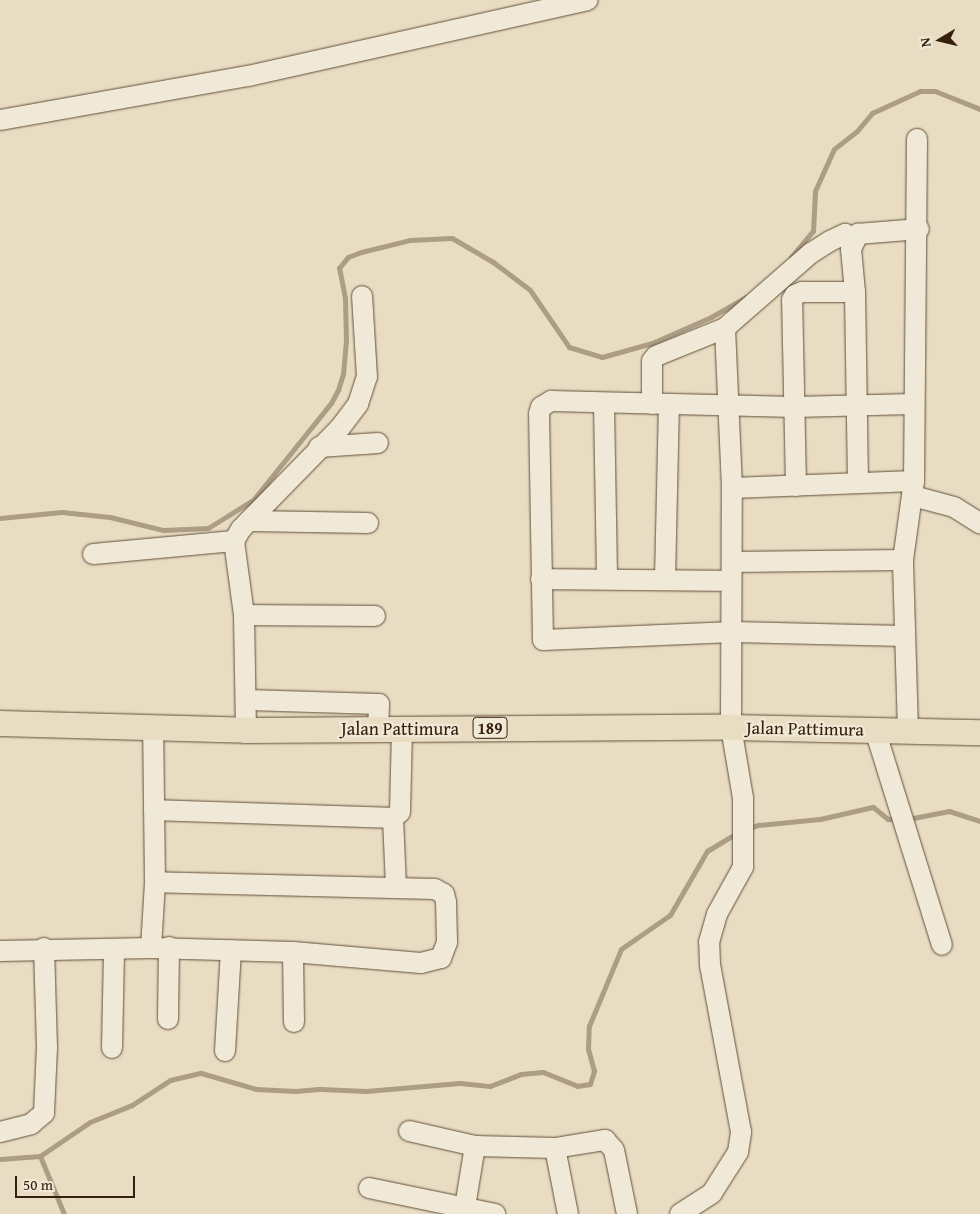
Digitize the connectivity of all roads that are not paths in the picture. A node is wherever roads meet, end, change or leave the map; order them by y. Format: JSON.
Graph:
{"nodes":[{"id":1,"x":588,"y":0,"type":"edge"},
{"id":2,"x":0,"y":120,"type":"edge"},
{"id":3,"x":918,"y":139,"type":"dead end"},
{"id":4,"x":919,"y":229,"type":"junction"},
{"id":5,"x":855,"y":240,"type":"junction"},
{"id":6,"x":855,"y":292,"type":"junction"},
{"id":7,"x":362,"y":296,"type":"dead end"},
{"id":8,"x":725,"y":328,"type":"junction"},
{"id":9,"x":604,"y":404,"type":"junction"},
{"id":10,"x":661,"y":404,"type":"junction"},
{"id":11,"x":730,"y":404,"type":"junction"},
{"id":12,"x":914,"y":404,"type":"junction"},
{"id":13,"x":795,"y":407,"type":"junction"},
{"id":14,"x":857,"y":407,"type":"junction"},
{"id":15,"x":378,"y":443,"type":"dead end"},
{"id":16,"x":319,"y":446,"type":"junction"},
{"id":17,"x":858,"y":483,"type":"junction"},
{"id":18,"x":796,"y":486,"type":"junction"},
{"id":19,"x":732,"y":488,"type":"junction"},
{"id":20,"x":914,"y":488,"type":"junction"},
{"id":21,"x":249,"y":521,"type":"junction"},
{"id":22,"x":368,"y":523,"type":"dead end"},
{"id":23,"x":980,"y":523,"type":"edge"},
{"id":24,"x":234,"y":542,"type":"junction"},
{"id":25,"x":93,"y":554,"type":"dead end"},
{"id":26,"x":903,"y":560,"type":"junction"},
{"id":27,"x":732,"y":572,"type":"junction"},
{"id":28,"x":541,"y":579,"type":"junction"},
{"id":29,"x":607,"y":579,"type":"junction"},
{"id":30,"x":665,"y":579,"type":"junction"},
{"id":31,"x":244,"y":615,"type":"junction"},
{"id":32,"x":375,"y":616,"type":"dead end"},
{"id":33,"x":733,"y":632,"type":"junction"},
{"id":34,"x":904,"y":636,"type":"junction"},
{"id":35,"x":247,"y":700,"type":"junction"},
{"id":36,"x":0,"y":723,"type":"edge"},
{"id":37,"x":731,"y":727,"type":"junction"},
{"id":38,"x":390,"y":728,"type":"junction"},
{"id":39,"x":153,"y":729,"type":"junction"},
{"id":40,"x":246,"y":730,"type":"junction"},
{"id":41,"x":875,"y":730,"type":"junction"},
{"id":42,"x":908,"y":731,"type":"junction"},
{"id":43,"x":980,"y":732,"type":"edge"},
{"id":44,"x":154,"y":810,"type":"junction"},
{"id":45,"x":393,"y":818,"type":"junction"},
{"id":46,"x":155,"y":882,"type":"junction"},
{"id":47,"x":396,"y":888,"type":"junction"},
{"id":48,"x":942,"y":945,"type":"dead end"},
{"id":49,"x":160,"y":947,"type":"junction"},
{"id":50,"x":44,"y":948,"type":"junction"},
{"id":51,"x":114,"y":949,"type":"junction"},
{"id":52,"x":230,"y":950,"type":"junction"},
{"id":53,"x":0,"y":951,"type":"edge"},
{"id":54,"x":293,"y":952,"type":"junction"},
{"id":55,"x":168,"y":1019,"type":"dead end"},
{"id":56,"x":294,"y":1022,"type":"dead end"},
{"id":57,"x":112,"y":1048,"type":"dead end"},
{"id":58,"x":225,"y":1051,"type":"dead end"},
{"id":59,"x":0,"y":1132,"type":"edge"},
{"id":60,"x":408,"y":1132,"type":"dead end"},
{"id":61,"x":475,"y":1146,"type":"junction"},
{"id":62,"x":555,"y":1148,"type":"junction"},
{"id":63,"x":370,"y":1188,"type":"dead end"},
{"id":64,"x":465,"y":1207,"type":"junction"},
{"id":65,"x":495,"y":1214,"type":"edge"},
{"id":66,"x":568,"y":1214,"type":"edge"},
{"id":67,"x":628,"y":1214,"type":"edge"},
{"id":68,"x":680,"y":1214,"type":"edge"}],
"edges":[{"from":1,"to":2,"type":"street"},
{"from":3,"to":4,"type":"street"},
{"from":4,"to":5,"type":"street"},
{"from":4,"to":12,"type":"street"},
{"from":5,"to":6,"type":"street"},
{"from":5,"to":8,"type":"street"},
{"from":6,"to":13,"type":"street"},
{"from":6,"to":14,"type":"street"},
{"from":7,"to":16,"type":"street"},
{"from":8,"to":10,"type":"street"},
{"from":8,"to":11,"type":"street"},
{"from":9,"to":10,"type":"street"},
{"from":9,"to":28,"type":"street"},
{"from":9,"to":29,"type":"street"},
{"from":10,"to":11,"type":"street"},
{"from":10,"to":30,"type":"street"},
{"from":11,"to":13,"type":"street"},
{"from":11,"to":19,"type":"street"},
{"from":12,"to":14,"type":"street"},
{"from":12,"to":20,"type":"street"},
{"from":13,"to":14,"type":"street"},
{"from":13,"to":18,"type":"street"},
{"from":14,"to":17,"type":"street"},
{"from":15,"to":16,"type":"street"},
{"from":16,"to":21,"type":"street"},
{"from":17,"to":18,"type":"street"},
{"from":17,"to":20,"type":"street"},
{"from":18,"to":19,"type":"street"},
{"from":19,"to":27,"type":"street"},
{"from":20,"to":23,"type":"street"},
{"from":20,"to":26,"type":"street"},
{"from":21,"to":22,"type":"street"},
{"from":21,"to":24,"type":"street"},
{"from":24,"to":25,"type":"street"},
{"from":24,"to":31,"type":"street"},
{"from":26,"to":27,"type":"street"},
{"from":26,"to":34,"type":"street"},
{"from":27,"to":30,"type":"street"},
{"from":27,"to":33,"type":"street"},
{"from":28,"to":29,"type":"street"},
{"from":28,"to":33,"type":"street"},
{"from":29,"to":30,"type":"street"},
{"from":31,"to":32,"type":"street"},
{"from":31,"to":35,"type":"street"},
{"from":33,"to":34,"type":"street"},
{"from":33,"to":37,"type":"street"},
{"from":34,"to":42,"type":"street"},
{"from":35,"to":38,"type":"street"},
{"from":35,"to":40,"type":"street"},
{"from":36,"to":39,"type":"main road","name":"Jalan Pattimura","number":"189"},
{"from":37,"to":38,"type":"main road","name":"Jalan Pattimura","number":"189"},
{"from":37,"to":41,"type":"main road","name":"Jalan Pattimura","number":"189"},
{"from":37,"to":68,"type":"street"},
{"from":38,"to":40,"type":"main road","name":"Jalan Pattimura","number":"189"},
{"from":38,"to":45,"type":"street"},
{"from":39,"to":40,"type":"main road","name":"Jalan Pattimura","number":"189"},
{"from":39,"to":44,"type":"street"},
{"from":41,"to":42,"type":"main road","name":"Jalan Pattimura","number":"189"},
{"from":41,"to":48,"type":"street"},
{"from":42,"to":43,"type":"main road","name":"Jalan Pattimura","number":"189"},
{"from":44,"to":45,"type":"street"},
{"from":44,"to":46,"type":"street"},
{"from":45,"to":47,"type":"street"},
{"from":46,"to":47,"type":"street"},
{"from":46,"to":49,"type":"street"},
{"from":47,"to":54,"type":"street"},
{"from":49,"to":51,"type":"street"},
{"from":49,"to":52,"type":"street"},
{"from":49,"to":55,"type":"street"},
{"from":50,"to":51,"type":"street"},
{"from":50,"to":53,"type":"street"},
{"from":50,"to":59,"type":"street"},
{"from":51,"to":57,"type":"street"},
{"from":52,"to":54,"type":"street"},
{"from":52,"to":58,"type":"street"},
{"from":54,"to":56,"type":"street"},
{"from":60,"to":61,"type":"street"},
{"from":61,"to":62,"type":"street"},
{"from":61,"to":64,"type":"street"},
{"from":62,"to":66,"type":"street"},
{"from":62,"to":67,"type":"street"},
{"from":63,"to":64,"type":"street"},
{"from":64,"to":65,"type":"street"}]}
